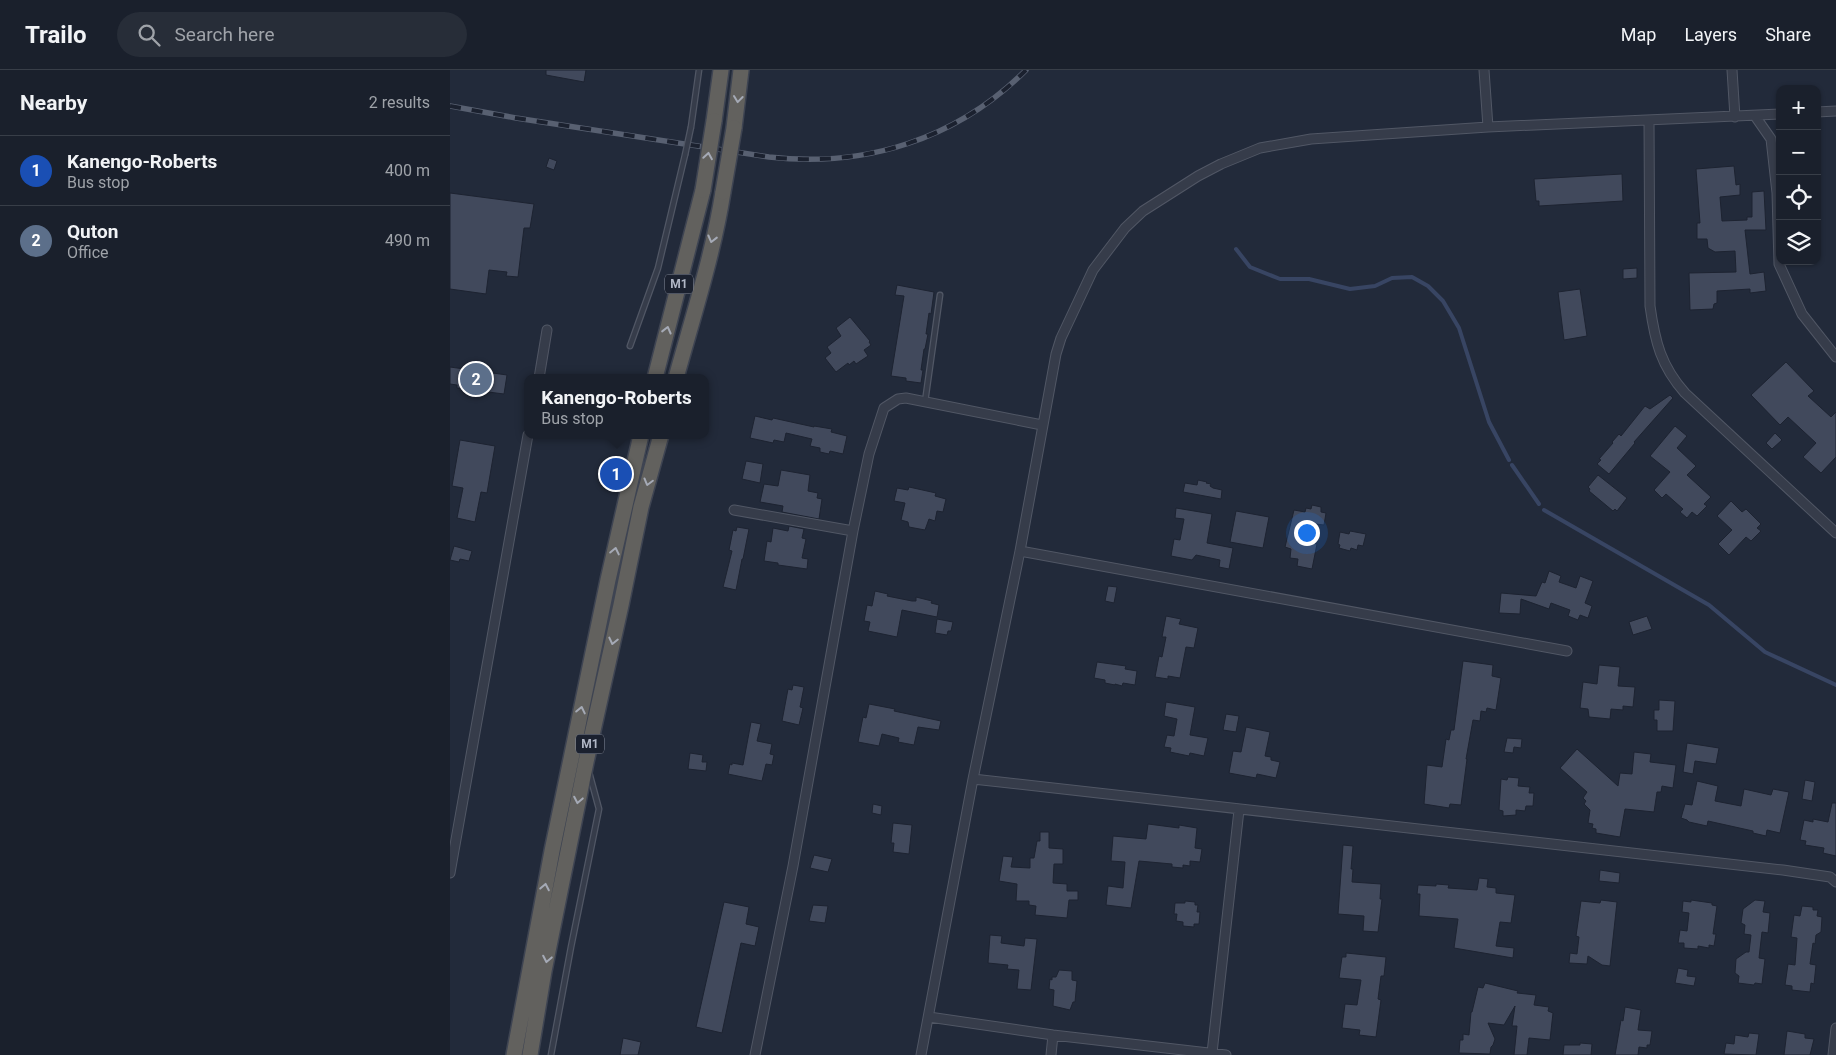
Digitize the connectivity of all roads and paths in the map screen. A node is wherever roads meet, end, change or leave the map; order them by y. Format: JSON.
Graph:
{"nodes":[{"id":1,"x":699,"y":70,"type":"edge"},
{"id":2,"x":721,"y":70,"type":"edge"},
{"id":3,"x":741,"y":70,"type":"edge"},
{"id":4,"x":1484,"y":70,"type":"edge"},
{"id":5,"x":1732,"y":70,"type":"edge"},
{"id":6,"x":1836,"y":111,"type":"edge"},
{"id":7,"x":1821,"y":112,"type":"edge"},
{"id":8,"x":1776,"y":114,"type":"edge"},
{"id":9,"x":1755,"y":116,"type":"junction"},
{"id":10,"x":1735,"y":117,"type":"junction"},
{"id":11,"x":1649,"y":120,"type":"junction"},
{"id":12,"x":1488,"y":127,"type":"junction"},
{"id":13,"x":940,"y":295,"type":"dead end"},
{"id":14,"x":547,"y":330,"type":"dead end"},
{"id":15,"x":630,"y":346,"type":"dead end"},
{"id":16,"x":1836,"y":357,"type":"edge"},
{"id":17,"x":540,"y":374,"type":"edge"},
{"id":18,"x":656,"y":374,"type":"edge"},
{"id":19,"x":677,"y":374,"type":"edge"},
{"id":20,"x":925,"y":402,"type":"junction"},
{"id":21,"x":1042,"y":425,"type":"junction"},
{"id":22,"x":527,"y":439,"type":"edge"},
{"id":23,"x":640,"y":439,"type":"edge"},
{"id":24,"x":660,"y":439,"type":"edge"},
{"id":25,"x":734,"y":510,"type":"dead end"},
{"id":26,"x":853,"y":531,"type":"junction"},
{"id":27,"x":1836,"y":532,"type":"edge"},
{"id":28,"x":1020,"y":550,"type":"junction"},
{"id":29,"x":1567,"y":651,"type":"dead end"},
{"id":30,"x":586,"y":762,"type":"junction"},
{"id":31,"x":973,"y":779,"type":"junction"},
{"id":32,"x":1239,"y":810,"type":"junction"},
{"id":33,"x":450,"y":873,"type":"edge"},
{"id":34,"x":1836,"y":882,"type":"edge"},
{"id":35,"x":929,"y":1017,"type":"junction"},
{"id":36,"x":1836,"y":1028,"type":"edge"},
{"id":37,"x":1053,"y":1035,"type":"junction"},
{"id":38,"x":1212,"y":1053,"type":"junction"},
{"id":39,"x":514,"y":1055,"type":"edge"},
{"id":40,"x":530,"y":1055,"type":"edge"},
{"id":41,"x":551,"y":1055,"type":"edge"},
{"id":42,"x":755,"y":1055,"type":"edge"},
{"id":43,"x":922,"y":1055,"type":"edge"},
{"id":44,"x":1051,"y":1055,"type":"edge"},
{"id":45,"x":1226,"y":1055,"type":"edge"},
{"id":46,"x":1833,"y":1055,"type":"edge"}],
"edges":[{"from":1,"to":15,"type":"lane","bridge":true},
{"from":18,"to":2,"type":"highway","number":"M1","one_way":true,"bridge":true},
{"from":3,"to":19,"type":"highway","number":"M1","one_way":true,"bridge":true},
{"from":4,"to":12,"type":"street"},
{"from":5,"to":10,"type":"street"},
{"from":6,"to":7,"type":"street"},
{"from":8,"to":9,"type":"street"},
{"from":9,"to":10,"type":"street"},
{"from":9,"to":16,"type":"street"},
{"from":10,"to":11,"type":"street"},
{"from":11,"to":12,"type":"street"},
{"from":11,"to":27,"type":"street"},
{"from":12,"to":21,"type":"street"},
{"from":13,"to":20,"type":"lane"},
{"from":14,"to":17,"type":"street"},
{"from":20,"to":21,"type":"street"},
{"from":20,"to":26,"type":"street"},
{"from":21,"to":28,"type":"street"},
{"from":22,"to":33,"type":"street"},
{"from":39,"to":23,"type":"highway","number":"M1","one_way":true},
{"from":24,"to":30,"type":"highway","number":"M1","one_way":true},
{"from":25,"to":26,"type":"street"},
{"from":26,"to":42,"type":"street"},
{"from":28,"to":29,"type":"street"},
{"from":28,"to":31,"type":"street"},
{"from":30,"to":40,"type":"highway","number":"M1","one_way":true},
{"from":30,"to":41,"type":"lane"},
{"from":31,"to":32,"type":"street"},
{"from":31,"to":35,"type":"street"},
{"from":32,"to":34,"type":"street"},
{"from":32,"to":38,"type":"street"},
{"from":35,"to":37,"type":"street"},
{"from":35,"to":43,"type":"street"},
{"from":36,"to":46,"type":"street"},
{"from":37,"to":38,"type":"street"},
{"from":37,"to":44,"type":"street"},
{"from":38,"to":45,"type":"street"}]}
